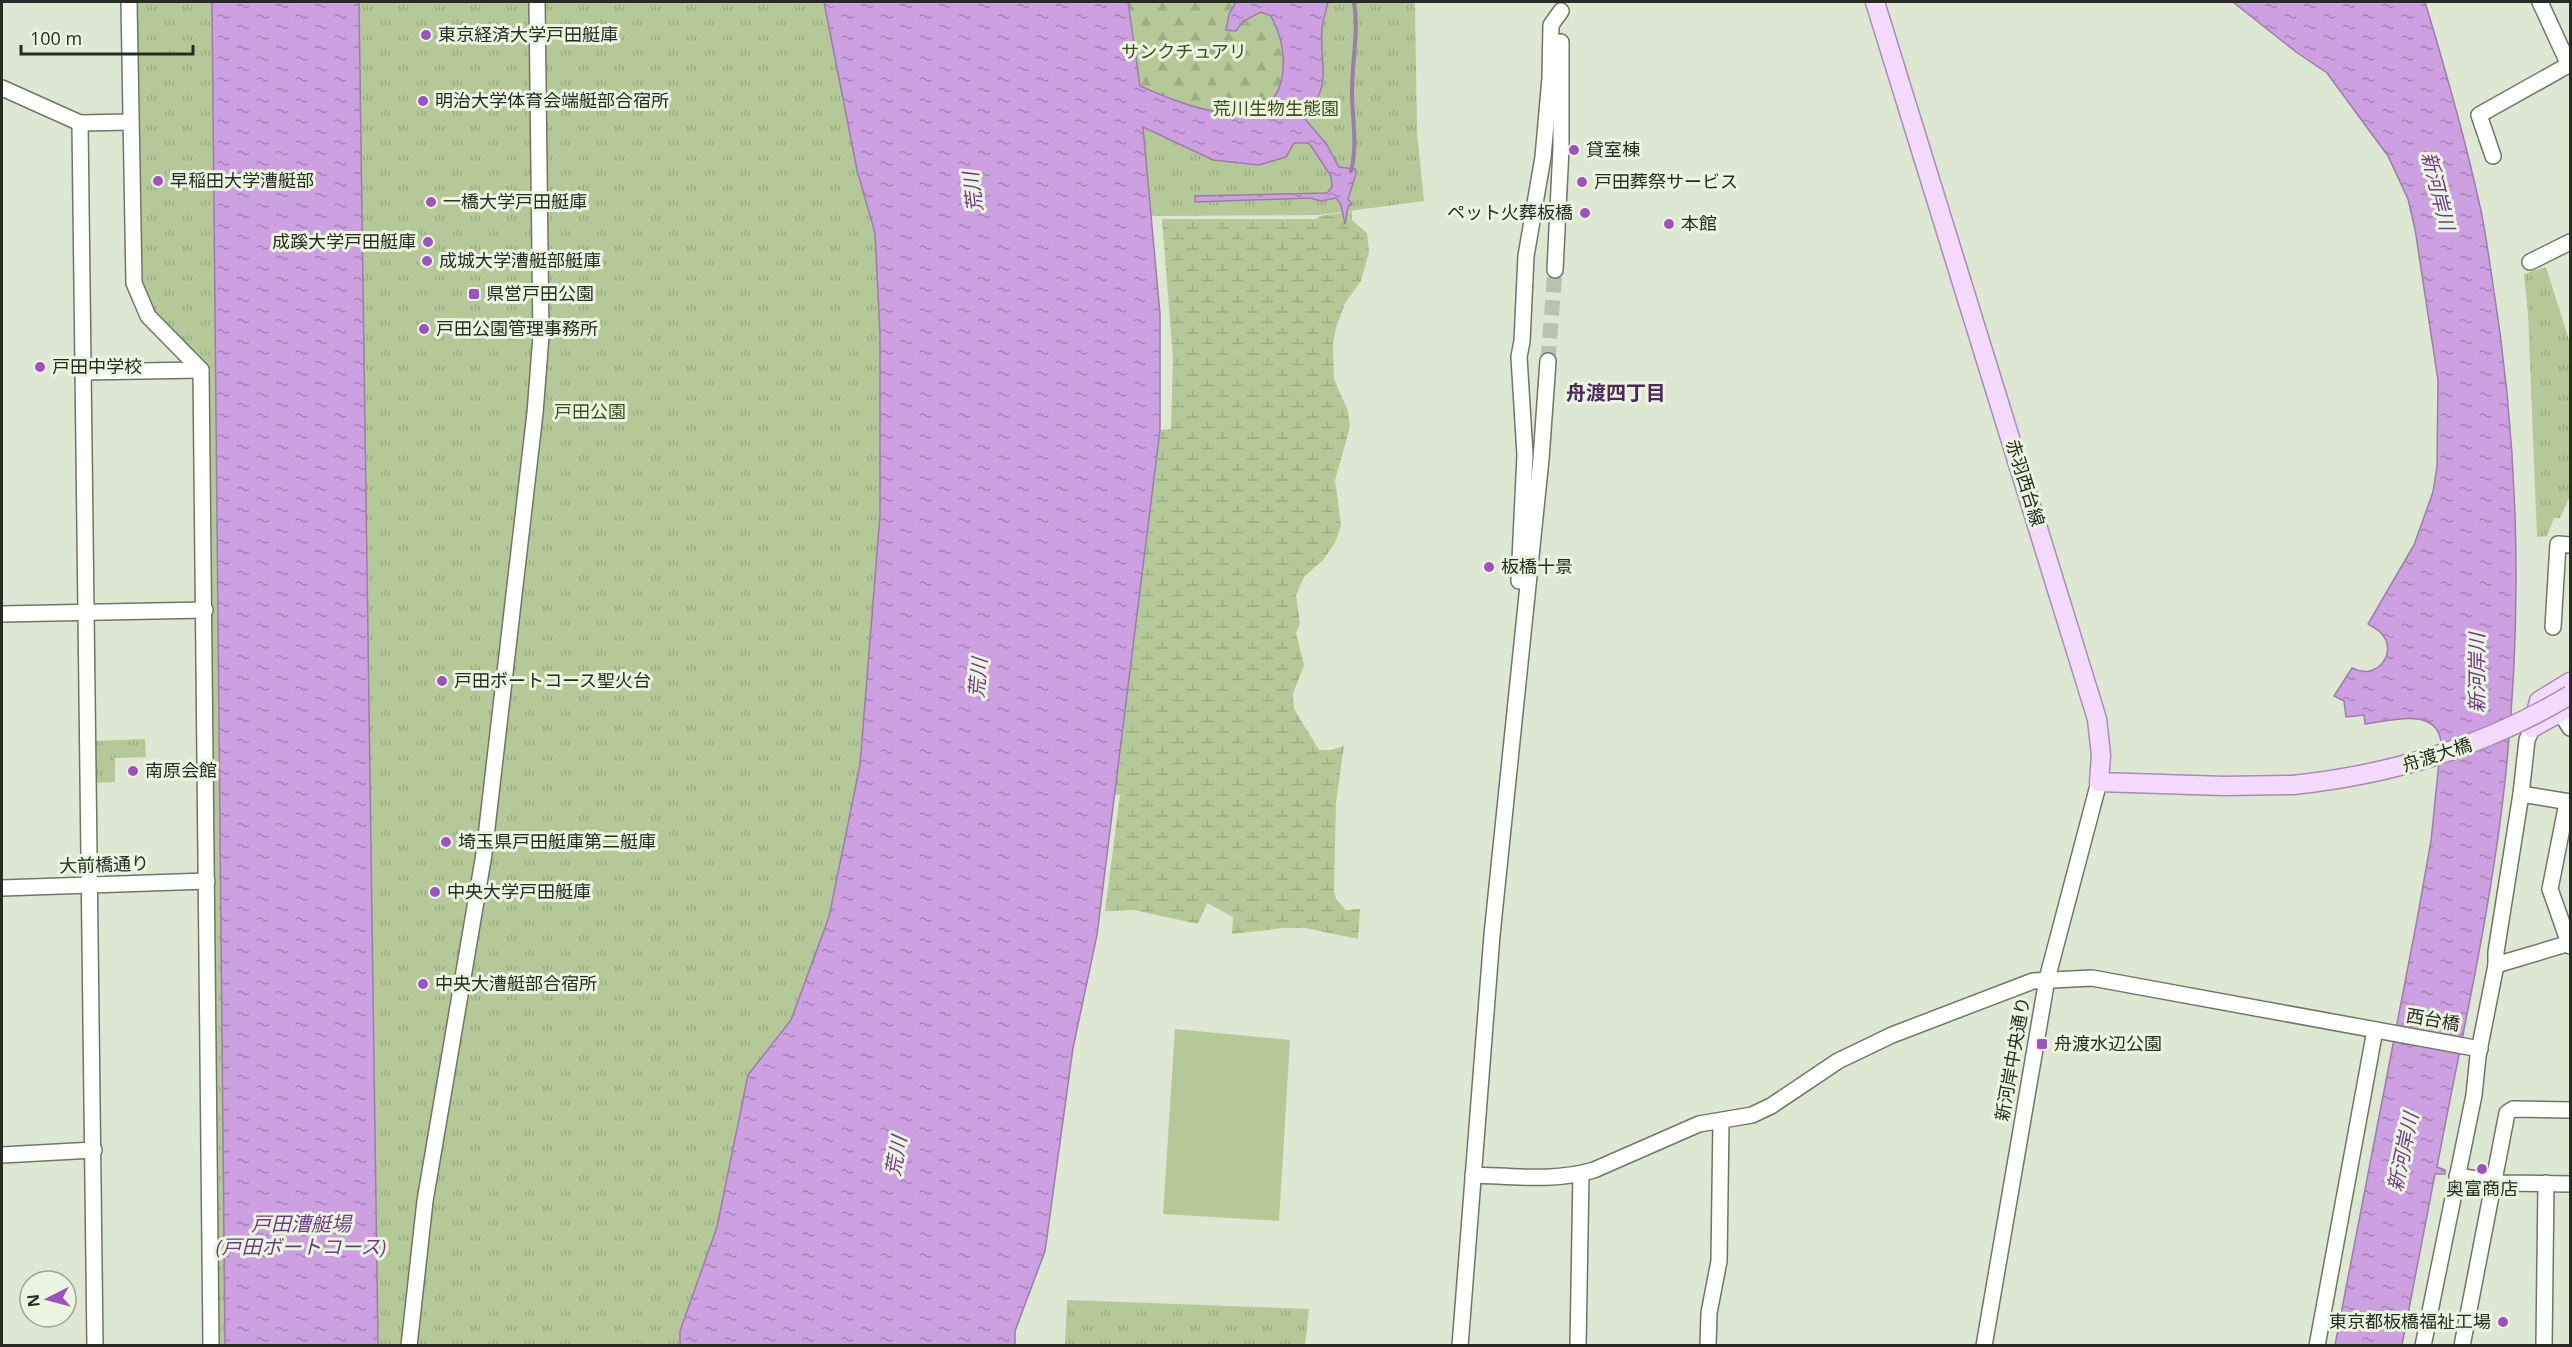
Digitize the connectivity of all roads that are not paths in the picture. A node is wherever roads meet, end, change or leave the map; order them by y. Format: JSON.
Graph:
{"nodes":[{"id":1,"x":129,"y":2,"type":"edge"},
{"id":2,"x":537,"y":2,"type":"edge"},
{"id":3,"x":1875,"y":2,"type":"edge"},
{"id":4,"x":2540,"y":2,"type":"edge"},
{"id":5,"x":1561,"y":6,"type":"edge"},
{"id":6,"x":2570,"y":64,"type":"edge"},
{"id":7,"x":2,"y":88,"type":"edge"},
{"id":8,"x":130,"y":122,"type":"junction"},
{"id":9,"x":81,"y":123,"type":"junction"},
{"id":10,"x":2493,"y":156,"type":"dead end"},
{"id":11,"x":2571,"y":242,"type":"edge"},
{"id":12,"x":2530,"y":262,"type":"dead end"},
{"id":13,"x":1555,"y":270,"type":"tunnel mouth"},
{"id":14,"x":1548,"y":361,"type":"tunnel mouth"},
{"id":15,"x":201,"y":370,"type":"junction"},
{"id":16,"x":83,"y":372,"type":"junction"},
{"id":17,"x":2571,"y":545,"type":"edge"},
{"id":18,"x":1526,"y":604,"type":"junction"},
{"id":19,"x":205,"y":610,"type":"junction"},
{"id":20,"x":86,"y":612,"type":"junction"},
{"id":21,"x":2,"y":614,"type":"edge"},
{"id":22,"x":2553,"y":627,"type":"dead end"},
{"id":23,"x":2571,"y":681,"type":"edge"},
{"id":24,"x":2571,"y":694,"type":"edge"},
{"id":25,"x":2567,"y":716,"type":"edge"},
{"id":26,"x":2532,"y":728,"type":"junction"},
{"id":27,"x":2099,"y":782,"type":"junction"},
{"id":28,"x":2521,"y":795,"type":"junction"},
{"id":29,"x":2569,"y":803,"type":"edge"},
{"id":30,"x":207,"y":881,"type":"junction"},
{"id":31,"x":90,"y":885,"type":"junction"},
{"id":32,"x":2,"y":888,"type":"edge"},
{"id":33,"x":2570,"y":944,"type":"edge"},
{"id":34,"x":2496,"y":965,"type":"junction"},
{"id":35,"x":2047,"y":979,"type":"junction"},
{"id":36,"x":2377,"y":1030,"type":"junction"},
{"id":37,"x":2480,"y":1048,"type":"junction"},
{"id":38,"x":2571,"y":1110,"type":"edge"},
{"id":39,"x":1721,"y":1121,"type":"junction"},
{"id":40,"x":94,"y":1150,"type":"junction"},
{"id":41,"x":2,"y":1155,"type":"edge"},
{"id":42,"x":1581,"y":1174,"type":"junction"},
{"id":43,"x":1473,"y":1175,"type":"junction"},
{"id":44,"x":2457,"y":1176,"type":"junction"},
{"id":45,"x":2494,"y":1182,"type":"junction"},
{"id":46,"x":2546,"y":1183,"type":"junction"},
{"id":47,"x":2571,"y":1184,"type":"edge"},
{"id":48,"x":95,"y":1346,"type":"edge"},
{"id":49,"x":211,"y":1346,"type":"edge"},
{"id":50,"x":409,"y":1346,"type":"edge"},
{"id":51,"x":1460,"y":1346,"type":"edge"},
{"id":52,"x":1578,"y":1346,"type":"edge"},
{"id":53,"x":1708,"y":1346,"type":"edge"},
{"id":54,"x":1984,"y":1346,"type":"edge"},
{"id":55,"x":2318,"y":1346,"type":"edge"},
{"id":56,"x":2423,"y":1346,"type":"edge"},
{"id":57,"x":2463,"y":1346,"type":"edge"},
{"id":58,"x":2544,"y":1346,"type":"edge"}],
"edges":[{"from":1,"to":8,"type":"street"},
{"from":2,"to":50,"type":"street"},
{"from":3,"to":27,"type":"main road","name":"赤羽西台線"},
{"from":4,"to":6,"type":"street"},
{"from":5,"to":13,"type":"street"},
{"from":5,"to":18,"type":"street"},
{"from":6,"to":10,"type":"street"},
{"from":7,"to":9,"type":"street"},
{"from":8,"to":9,"type":"street"},
{"from":8,"to":15,"type":"street"},
{"from":9,"to":16,"type":"street"},
{"from":11,"to":12,"type":"street"},
{"from":14,"to":18,"type":"street"},
{"from":15,"to":16,"type":"street"},
{"from":15,"to":19,"type":"street"},
{"from":16,"to":20,"type":"street"},
{"from":17,"to":22,"type":"street"},
{"from":18,"to":43,"type":"street"},
{"from":19,"to":20,"type":"street"},
{"from":19,"to":30,"type":"street"},
{"from":20,"to":21,"type":"street"},
{"from":20,"to":31,"type":"street"},
{"from":23,"to":26,"type":"main road"},
{"from":24,"to":27,"type":"main road","name":"舟渡大橋","bridge":true},
{"from":25,"to":26,"type":"main road"},
{"from":26,"to":28,"type":"street"},
{"from":27,"to":35,"type":"street","name":"新河岸中央通り"},
{"from":28,"to":29,"type":"street"},
{"from":28,"to":34,"type":"street"},
{"from":29,"to":33,"type":"street"},
{"from":30,"to":31,"type":"street","name":"大前橋通り"},
{"from":30,"to":49,"type":"street"},
{"from":31,"to":32,"type":"street","name":"大前橋通り"},
{"from":31,"to":40,"type":"street"},
{"from":33,"to":34,"type":"street"},
{"from":34,"to":37,"type":"street"},
{"from":35,"to":36,"type":"street","name":"西台橋"},
{"from":35,"to":39,"type":"street","name":"西台橋"},
{"from":35,"to":54,"type":"street","name":"新河岸中央通り"},
{"from":36,"to":37,"type":"street","name":"西台橋"},
{"from":36,"to":55,"type":"street"},
{"from":37,"to":44,"type":"street"},
{"from":38,"to":45,"type":"street"},
{"from":39,"to":42,"type":"street","name":"西台橋"},
{"from":39,"to":53,"type":"street"},
{"from":40,"to":41,"type":"street"},
{"from":40,"to":48,"type":"street"},
{"from":42,"to":43,"type":"street","name":"西台橋"},
{"from":42,"to":52,"type":"street"},
{"from":43,"to":51,"type":"street"},
{"from":44,"to":45,"type":"street"},
{"from":44,"to":56,"type":"street"},
{"from":45,"to":46,"type":"street"},
{"from":45,"to":57,"type":"street"},
{"from":46,"to":47,"type":"street"},
{"from":46,"to":58,"type":"street"}]}
